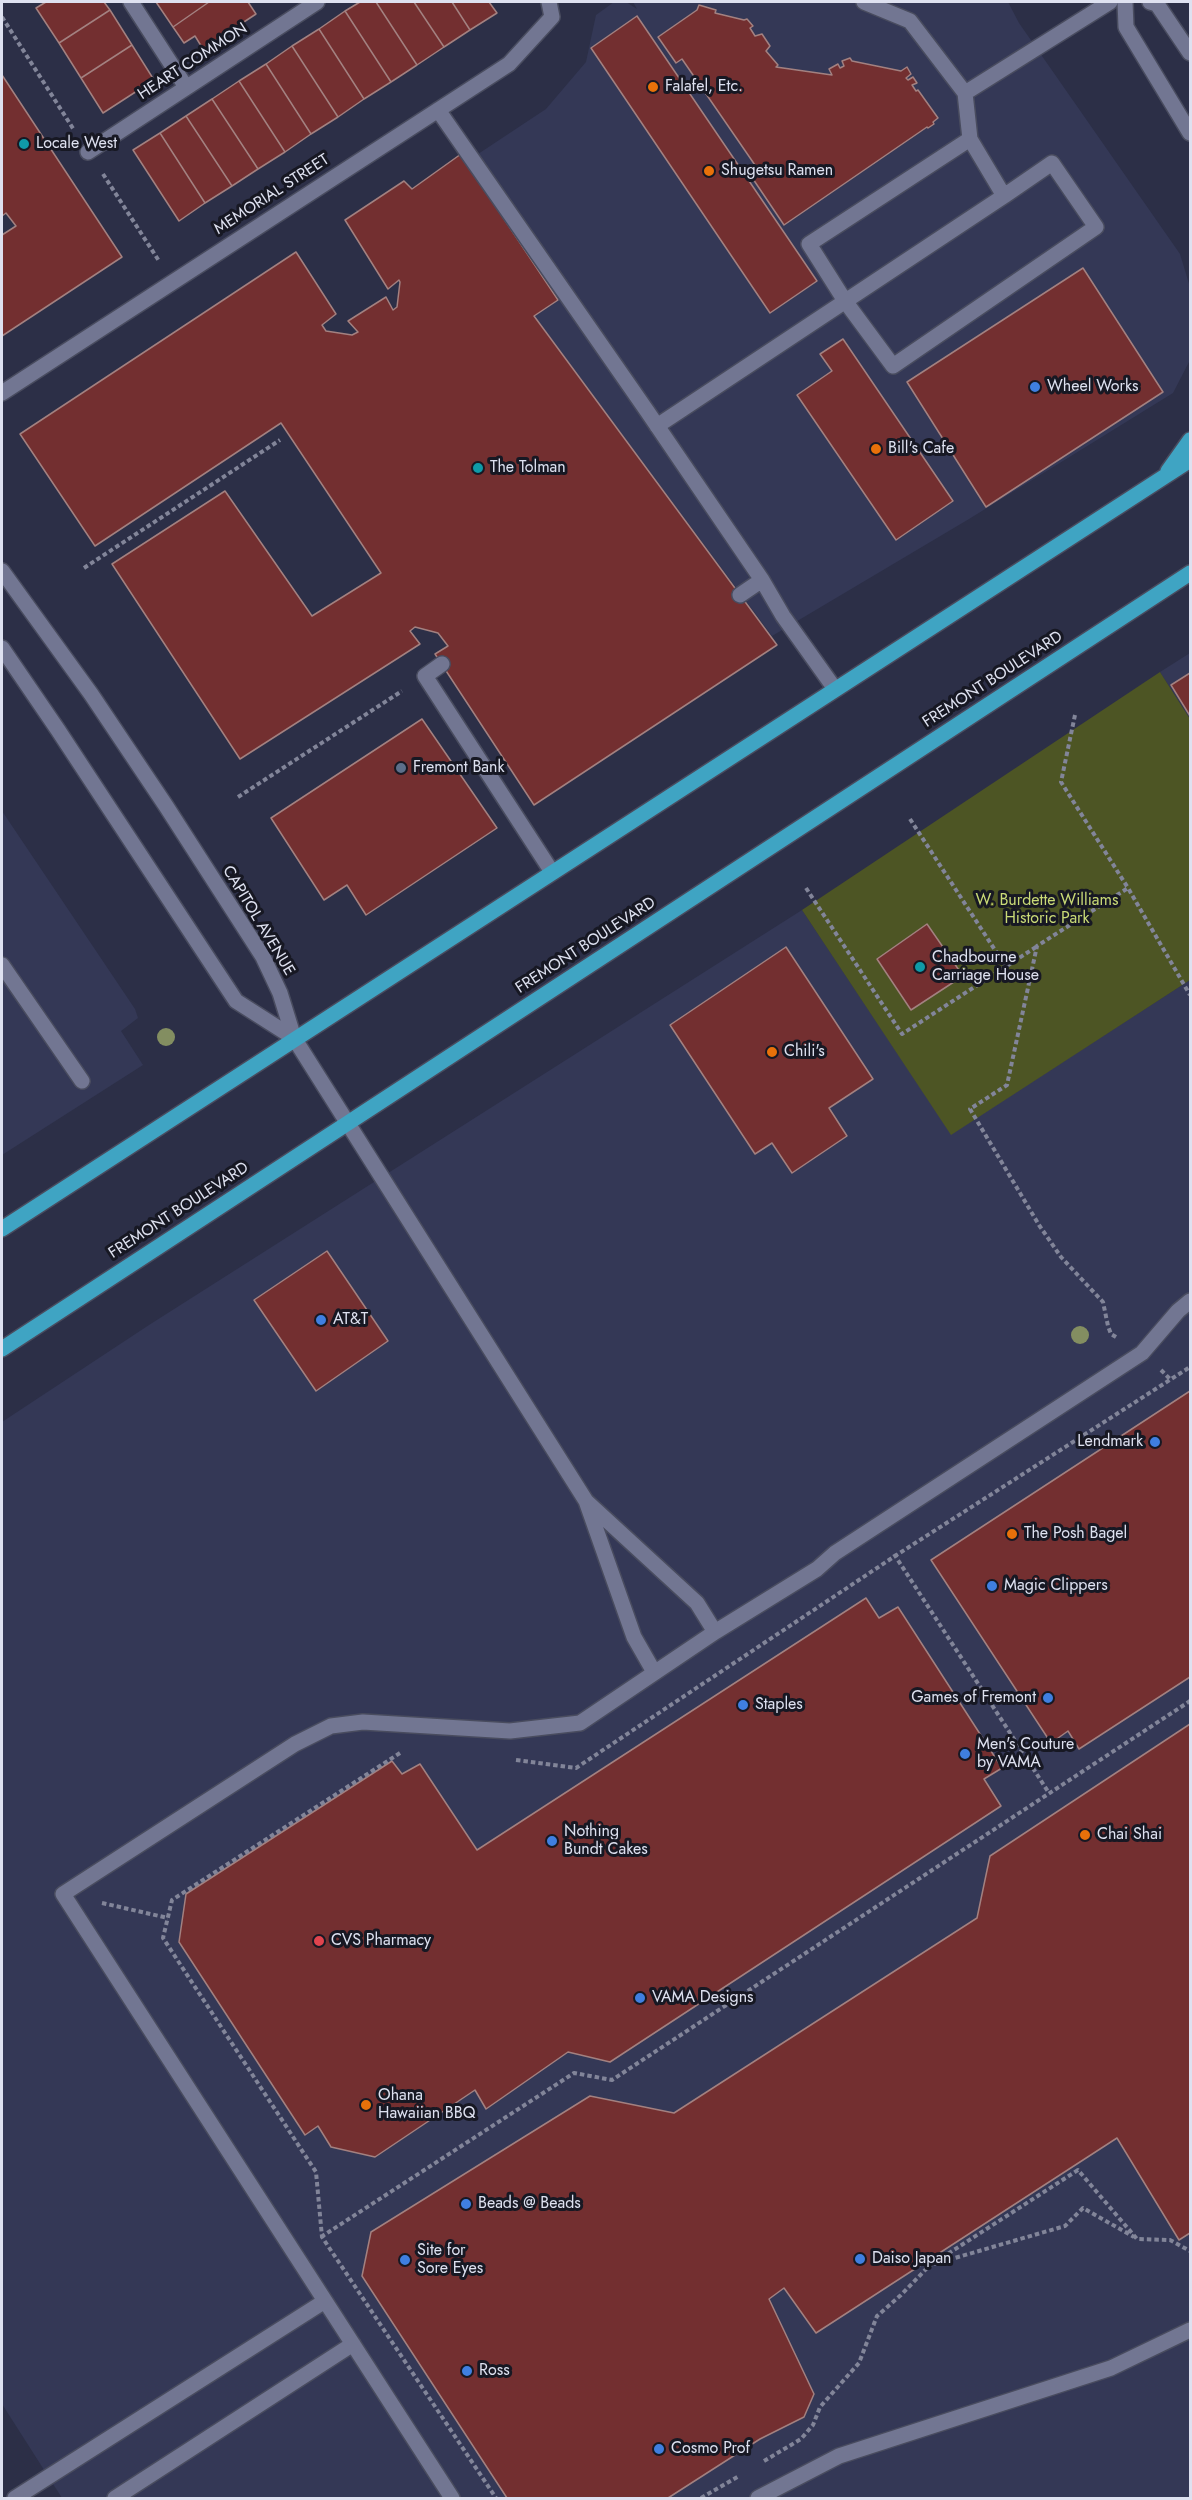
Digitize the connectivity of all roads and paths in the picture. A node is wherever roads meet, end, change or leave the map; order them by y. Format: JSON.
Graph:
{"nodes":[{"id":1,"x":130,"y":2,"type":"edge"},
{"id":2,"x":317,"y":2,"type":"edge"},
{"id":3,"x":864,"y":2,"type":"edge"},
{"id":4,"x":1110,"y":2,"type":"edge"},
{"id":5,"x":1125,"y":2,"type":"edge"},
{"id":6,"x":1150,"y":2,"type":"edge"},
{"id":7,"x":551,"y":9,"type":"edge"},
{"id":8,"x":1191,"y":53,"type":"edge"},
{"id":9,"x":186,"y":87,"type":"junction"},
{"id":10,"x":965,"y":93,"type":"junction"},
{"id":11,"x":438,"y":110,"type":"junction"},
{"id":12,"x":1191,"y":133,"type":"edge"},
{"id":13,"x":970,"y":139,"type":"junction"},
{"id":14,"x":88,"y":152,"type":"dead end"},
{"id":15,"x":1004,"y":196,"type":"junction"},
{"id":16,"x":845,"y":301,"type":"junction"},
{"id":17,"x":2,"y":393,"type":"edge"},
{"id":18,"x":657,"y":426,"type":"junction"},
{"id":19,"x":280,"y":440,"type":"dead end"},
{"id":20,"x":1191,"y":440,"type":"edge"},
{"id":21,"x":1191,"y":460,"type":"edge"},
{"id":22,"x":1162,"y":478,"type":"junction"},
{"id":23,"x":84,"y":568,"type":"dead end"},
{"id":24,"x":2,"y":571,"type":"edge"},
{"id":25,"x":1191,"y":573,"type":"edge"},
{"id":26,"x":762,"y":580,"type":"junction"},
{"id":27,"x":740,"y":595,"type":"dead end"},
{"id":28,"x":2,"y":648,"type":"edge"},
{"id":29,"x":442,"y":664,"type":"dead end"},
{"id":30,"x":425,"y":676,"type":"junction"},
{"id":31,"x":835,"y":689,"type":"junction"},
{"id":32,"x":1075,"y":715,"type":"dead end"},
{"id":33,"x":238,"y":797,"type":"dead end"},
{"id":34,"x":910,"y":819,"type":"dead end"},
{"id":35,"x":552,"y":872,"type":"junction"},
{"id":36,"x":806,"y":888,"type":"dead end"},
{"id":37,"x":1128,"y":888,"type":"junction"},
{"id":38,"x":1037,"y":946,"type":"junction"},
{"id":39,"x":2,"y":965,"type":"edge"},
{"id":40,"x":1006,"y":967,"type":"junction"},
{"id":41,"x":1191,"y":995,"type":"edge"},
{"id":42,"x":294,"y":1038,"type":"junction"},
{"id":43,"x":82,"y":1081,"type":"dead end"},
{"id":44,"x":347,"y":1123,"type":"junction"},
{"id":45,"x":2,"y":1229,"type":"edge"},
{"id":46,"x":1191,"y":1301,"type":"edge"},
{"id":47,"x":2,"y":1349,"type":"edge"},
{"id":48,"x":1142,"y":1353,"type":"junction"},
{"id":49,"x":1191,"y":1367,"type":"edge"},
{"id":50,"x":1171,"y":1380,"type":"junction"},
{"id":51,"x":586,"y":1501,"type":"junction"},
{"id":52,"x":876,"y":1527,"type":"junction"},
{"id":53,"x":895,"y":1556,"type":"junction"},
{"id":54,"x":715,"y":1632,"type":"junction"},
{"id":55,"x":654,"y":1672,"type":"junction"},
{"id":56,"x":1191,"y":1701,"type":"edge"},
{"id":57,"x":400,"y":1753,"type":"dead end"},
{"id":58,"x":505,"y":1758,"type":"dead end"},
{"id":59,"x":1049,"y":1792,"type":"junction"},
{"id":60,"x":63,"y":1894,"type":"junction"},
{"id":61,"x":168,"y":1918,"type":"junction"},
{"id":62,"x":322,"y":2237,"type":"junction"},
{"id":63,"x":1137,"y":2239,"type":"junction"},
{"id":64,"x":1191,"y":2251,"type":"edge"},
{"id":65,"x":294,"y":2253,"type":"junction"},
{"id":66,"x":929,"y":2266,"type":"junction"},
{"id":67,"x":325,"y":2301,"type":"junction"},
{"id":68,"x":1191,"y":2331,"type":"edge"},
{"id":69,"x":352,"y":2344,"type":"junction"},
{"id":70,"x":761,"y":2463,"type":"dead end"},
{"id":71,"x":741,"y":2475,"type":"dead end"},
{"id":72,"x":15,"y":2499,"type":"edge"},
{"id":73,"x":115,"y":2499,"type":"edge"},
{"id":74,"x":452,"y":2499,"type":"edge"},
{"id":75,"x":496,"y":2499,"type":"edge"},
{"id":76,"x":701,"y":2499,"type":"edge"},
{"id":77,"x":758,"y":2499,"type":"edge"}],
"edges":[{"from":1,"to":9,"type":"street"},
{"from":2,"to":9,"type":"street","name":"HEART COMMON"},
{"from":3,"to":10,"type":"street"},
{"from":4,"to":10,"type":"street"},
{"from":5,"to":12,"type":"street"},
{"from":6,"to":8,"type":"street"},
{"from":7,"to":11,"type":"street","name":"MEMORIAL STREET"},
{"from":9,"to":14,"type":"street","name":"HEART COMMON"},
{"from":10,"to":13,"type":"street"},
{"from":11,"to":17,"type":"street","name":"MEMORIAL STREET"},
{"from":11,"to":18,"type":"street"},
{"from":13,"to":15,"type":"street"},
{"from":13,"to":16,"type":"street"},
{"from":15,"to":16,"type":"street"},
{"from":15,"to":16,"type":"street"},
{"from":16,"to":18,"type":"street"},
{"from":18,"to":26,"type":"street"},
{"from":19,"to":23,"type":"path"},
{"from":20,"to":22,"type":"main road"},
{"from":21,"to":22,"type":"main road"},
{"from":22,"to":31,"type":"main road"},
{"from":24,"to":42,"type":"street","name":"CAPITOL AVENUE"},
{"from":25,"to":44,"type":"main road","name":"FREMONT BOULEVARD"},
{"from":26,"to":27,"type":"street"},
{"from":26,"to":31,"type":"street"},
{"from":28,"to":42,"type":"street"},
{"from":29,"to":30,"type":"street"},
{"from":30,"to":33,"type":"path"},
{"from":30,"to":35,"type":"street"},
{"from":31,"to":35,"type":"main road"},
{"from":32,"to":37,"type":"path"},
{"from":34,"to":40,"type":"path"},
{"from":35,"to":42,"type":"main road"},
{"from":36,"to":40,"type":"path"},
{"from":37,"to":38,"type":"path"},
{"from":37,"to":41,"type":"path"},
{"from":38,"to":40,"type":"path"},
{"from":38,"to":48,"type":"path"},
{"from":39,"to":43,"type":"street"},
{"from":42,"to":44,"type":"street"},
{"from":42,"to":45,"type":"main road"},
{"from":44,"to":47,"type":"main road","name":"FREMONT BOULEVARD"},
{"from":44,"to":51,"type":"street"},
{"from":46,"to":48,"type":"street"},
{"from":48,"to":50,"type":"path"},
{"from":48,"to":52,"type":"street"},
{"from":49,"to":50,"type":"path"},
{"from":50,"to":53,"type":"path"},
{"from":51,"to":54,"type":"street"},
{"from":51,"to":55,"type":"street"},
{"from":52,"to":53,"type":"path"},
{"from":52,"to":54,"type":"street"},
{"from":53,"to":58,"type":"path"},
{"from":53,"to":59,"type":"path"},
{"from":54,"to":55,"type":"street"},
{"from":55,"to":60,"type":"street"},
{"from":56,"to":59,"type":"path"},
{"from":57,"to":61,"type":"path"},
{"from":59,"to":62,"type":"path"},
{"from":60,"to":61,"type":"path"},
{"from":60,"to":65,"type":"street"},
{"from":61,"to":62,"type":"path"},
{"from":62,"to":65,"type":"path"},
{"from":62,"to":75,"type":"path"},
{"from":63,"to":64,"type":"path"},
{"from":63,"to":66,"type":"path"},
{"from":63,"to":66,"type":"path"},
{"from":65,"to":67,"type":"street"},
{"from":66,"to":70,"type":"path"},
{"from":67,"to":69,"type":"street"},
{"from":67,"to":72,"type":"street"},
{"from":68,"to":77,"type":"street"},
{"from":69,"to":73,"type":"street"},
{"from":69,"to":74,"type":"street"},
{"from":71,"to":76,"type":"path"}]}
